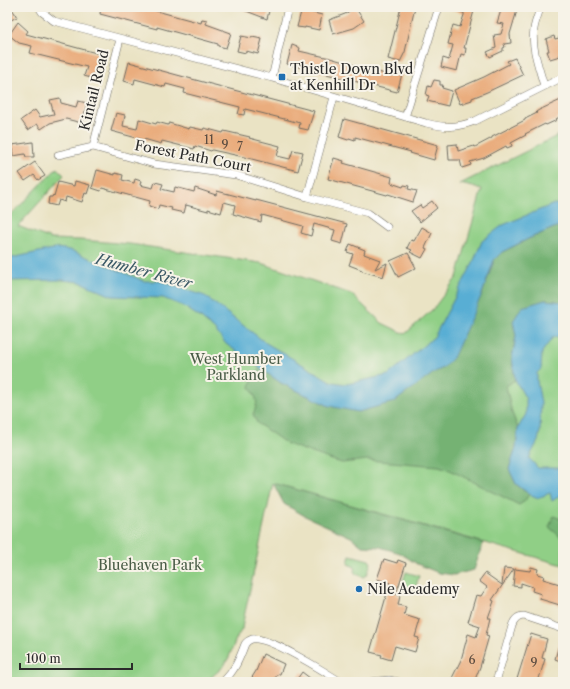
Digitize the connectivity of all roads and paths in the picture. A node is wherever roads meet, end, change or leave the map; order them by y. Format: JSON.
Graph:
{"nodes":[{"id":1,"x":39,"y":7,"type":"edge"},
{"id":2,"x":288,"y":7,"type":"edge"},
{"id":3,"x":439,"y":7,"type":"edge"},
{"id":4,"x":540,"y":7,"type":"edge"},
{"id":5,"x":120,"y":39,"type":"junction"},
{"id":6,"x":563,"y":77,"type":"edge"},
{"id":7,"x":272,"y":78,"type":"junction"},
{"id":8,"x":544,"y":86,"type":"junction"},
{"id":9,"x":334,"y":97,"type":"junction"},
{"id":10,"x":405,"y":117,"type":"junction"},
{"id":11,"x":93,"y":147,"type":"junction"},
{"id":12,"x":58,"y":155,"type":"dead end"},
{"id":13,"x":308,"y":197,"type":"junction"},
{"id":14,"x":387,"y":227,"type":"dead end"},
{"id":15,"x":563,"y":628,"type":"edge"},
{"id":16,"x":223,"y":682,"type":"edge"},
{"id":17,"x":341,"y":682,"type":"edge"},
{"id":18,"x":370,"y":682,"type":"edge"},
{"id":19,"x":399,"y":682,"type":"edge"},
{"id":20,"x":496,"y":682,"type":"edge"}],
"edges":[{"from":1,"to":5,"type":"street"},
{"from":2,"to":7,"type":"street"},
{"from":3,"to":10,"type":"street"},
{"from":4,"to":8,"type":"street"},
{"from":5,"to":7,"type":"street"},
{"from":5,"to":11,"type":"street","name":"Kintail Road"},
{"from":6,"to":8,"type":"street"},
{"from":7,"to":9,"type":"street"},
{"from":8,"to":10,"type":"street"},
{"from":9,"to":10,"type":"street"},
{"from":9,"to":13,"type":"street"},
{"from":11,"to":12,"type":"street","name":"Forest Path Court"},
{"from":11,"to":13,"type":"street","name":"Forest Path Court"},
{"from":13,"to":14,"type":"street","name":"Forest Path Court"},
{"from":15,"to":20,"type":"street"},
{"from":16,"to":17,"type":"street"},
{"from":18,"to":19,"type":"street"}]}
